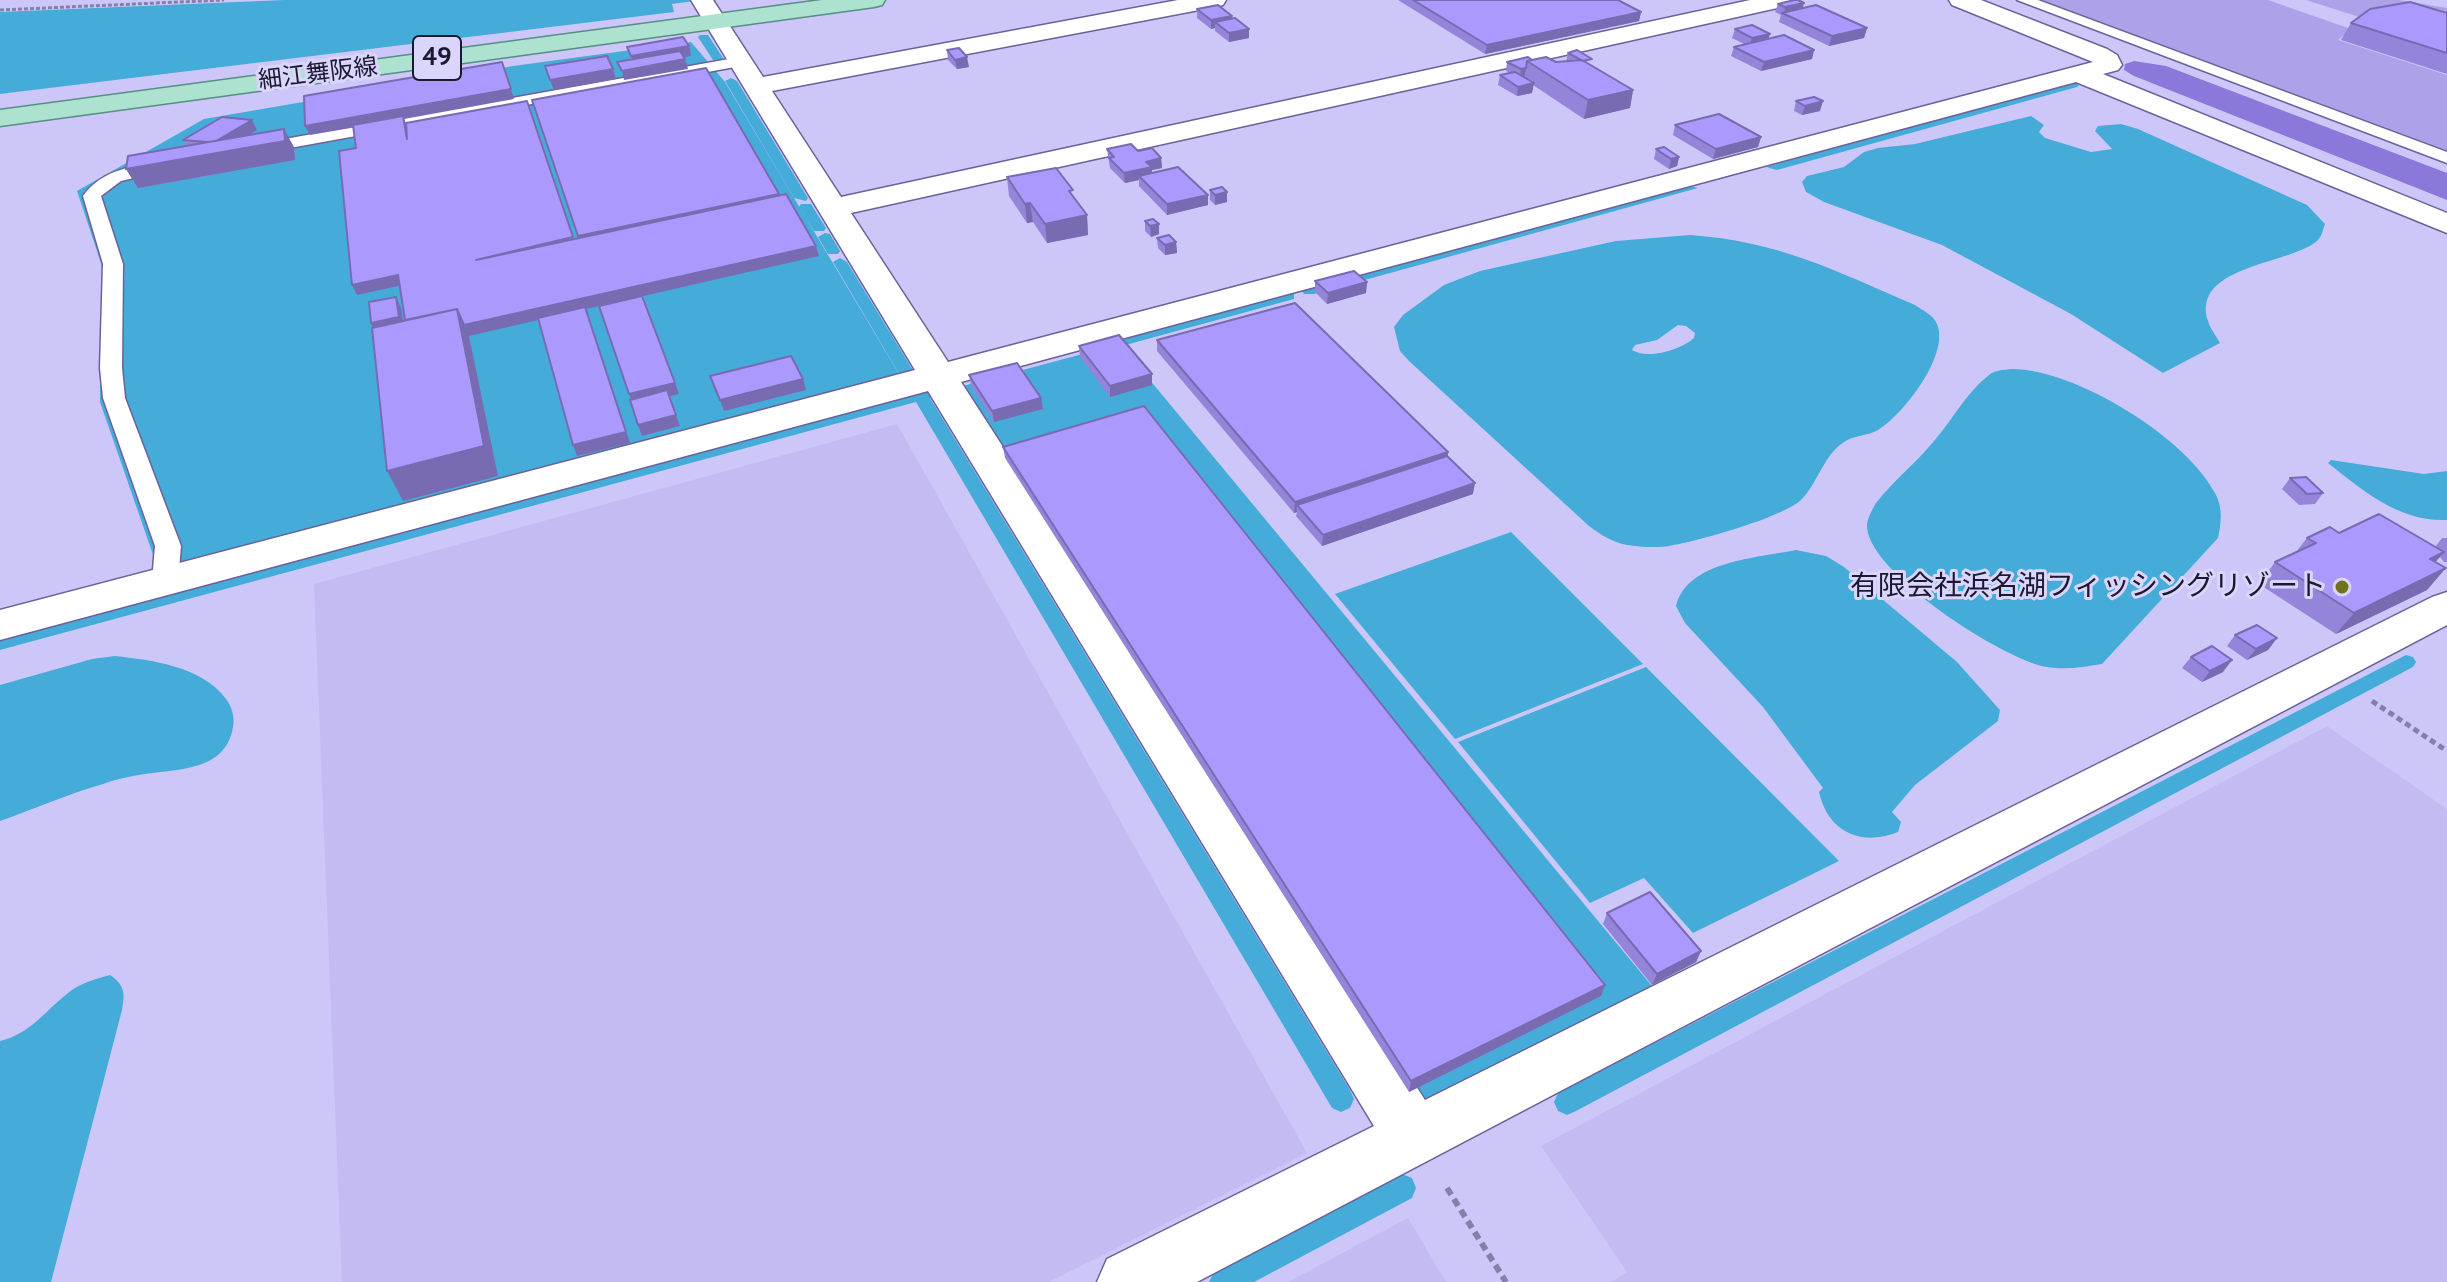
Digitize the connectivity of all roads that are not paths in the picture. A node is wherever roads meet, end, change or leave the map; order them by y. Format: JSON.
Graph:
{"nodes":[{"id":1,"x":874,"y":0,"type":"edge"},
{"id":2,"x":1215,"y":0,"type":"edge"},
{"id":3,"x":1782,"y":0,"type":"edge"},
{"id":4,"x":1960,"y":0,"type":"edge"},
{"id":5,"x":2024,"y":0,"type":"edge"},
{"id":6,"x":707,"y":8,"type":"edge"},
{"id":7,"x":748,"y":74,"type":"junction"},
{"id":8,"x":2079,"y":74,"type":"junction"},
{"id":9,"x":0,"y":118,"type":"edge"},
{"id":10,"x":234,"y":153,"type":"edge"},
{"id":11,"x":2447,"y":158,"type":"edge"},
{"id":12,"x":187,"y":161,"type":"edge"},
{"id":13,"x":833,"y":208,"type":"junction"},
{"id":14,"x":2447,"y":224,"type":"edge"},
{"id":15,"x":938,"y":375,"type":"junction"},
{"id":16,"x":165,"y":581,"type":"junction"},
{"id":17,"x":2447,"y":607,"type":"edge"},
{"id":18,"x":0,"y":625,"type":"edge"},
{"id":19,"x":1414,"y":1136,"type":"junction"},
{"id":20,"x":1130,"y":1282,"type":"edge"}],
"edges":[{"from":1,"to":6,"type":"main road","name":"細江舞阪線","number":"49"},
{"from":2,"to":7,"type":"street"},
{"from":3,"to":13,"type":"street"},
{"from":4,"to":8,"type":"street"},
{"from":5,"to":11,"type":"lane"},
{"from":6,"to":7,"type":"street"},
{"from":6,"to":9,"type":"main road","name":"細江舞阪線","number":"49"},
{"from":7,"to":10,"type":"lane"},
{"from":7,"to":13,"type":"street"},
{"from":8,"to":14,"type":"street"},
{"from":8,"to":15,"type":"street"},
{"from":12,"to":16,"type":"lane"},
{"from":13,"to":15,"type":"street"},
{"from":15,"to":16,"type":"street"},
{"from":15,"to":19,"type":"street"},
{"from":16,"to":18,"type":"street"},
{"from":17,"to":19,"type":"street"},
{"from":19,"to":20,"type":"street"}]}
